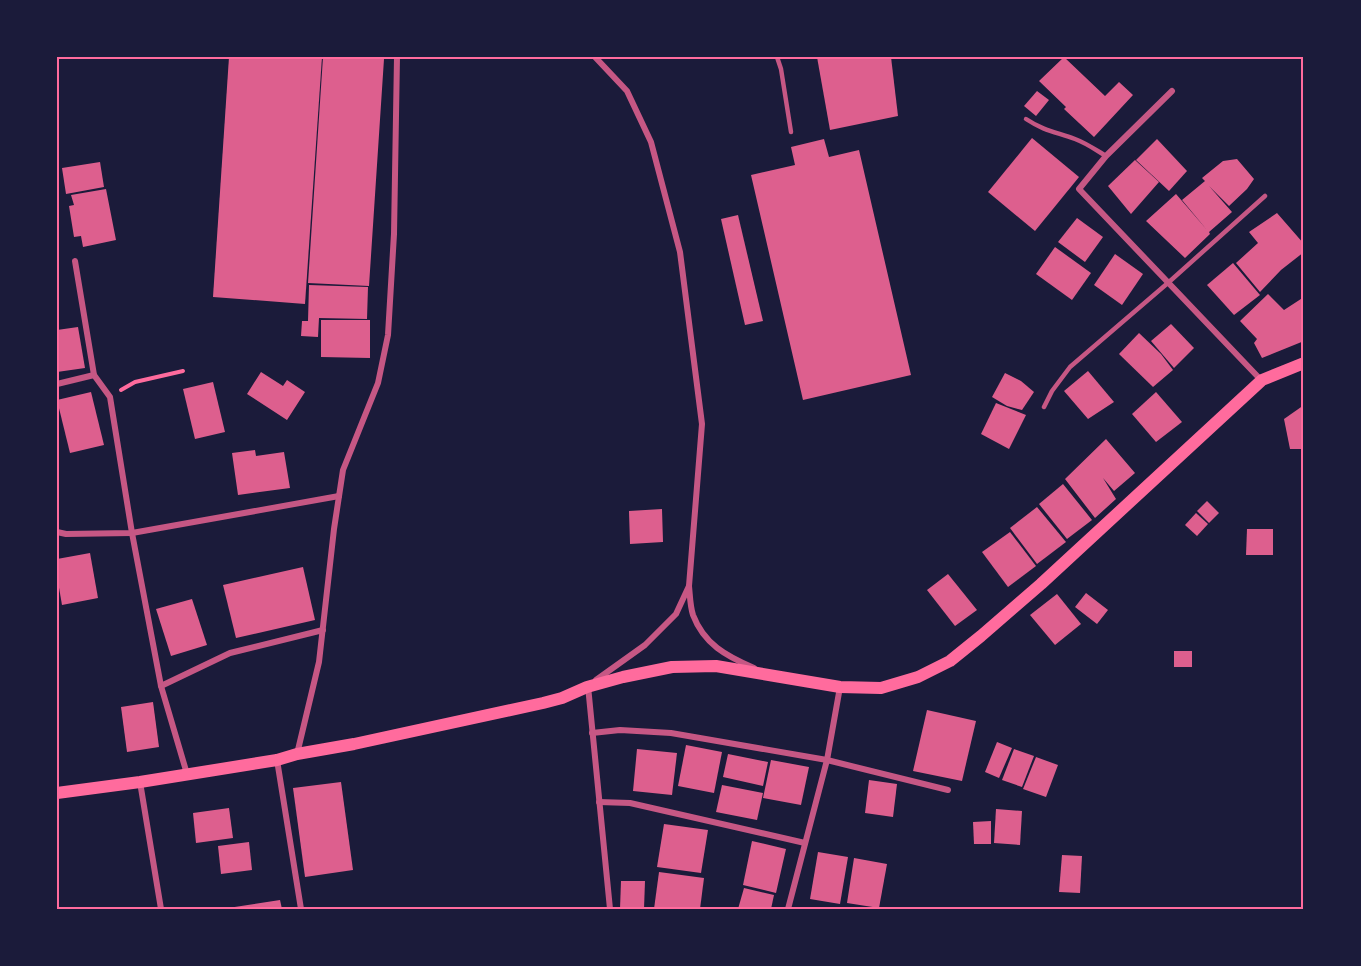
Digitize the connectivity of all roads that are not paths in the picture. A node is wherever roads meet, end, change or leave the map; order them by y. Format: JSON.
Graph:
{"nodes":[{"id":1,"x":397,"y":57,"type":"edge"},
{"id":2,"x":595,"y":57,"type":"edge"},
{"id":3,"x":777,"y":57,"type":"edge"},
{"id":4,"x":1172,"y":91,"type":"dead end"},
{"id":5,"x":1026,"y":119,"type":"dead end"},
{"id":6,"x":791,"y":132,"type":"dead end"},
{"id":7,"x":1106,"y":156,"type":"junction"},
{"id":8,"x":1265,"y":196,"type":"dead end"},
{"id":9,"x":75,"y":261,"type":"dead end"},
{"id":10,"x":1169,"y":282,"type":"junction"},
{"id":11,"x":1304,"y":363,"type":"edge"},
{"id":12,"x":94,"y":375,"type":"junction"},
{"id":13,"x":1262,"y":380,"type":"junction"},
{"id":14,"x":57,"y":384,"type":"edge"},
{"id":15,"x":1044,"y":407,"type":"dead end"},
{"id":16,"x":339,"y":496,"type":"junction"},
{"id":17,"x":57,"y":532,"type":"edge"},
{"id":18,"x":132,"y":533,"type":"junction"},
{"id":19,"x":689,"y":586,"type":"junction"},
{"id":20,"x":323,"y":630,"type":"junction"},
{"id":21,"x":773,"y":676,"type":"junction"},
{"id":22,"x":161,"y":686,"type":"junction"},
{"id":23,"x":587,"y":687,"type":"junction"},
{"id":24,"x":840,"y":687,"type":"junction"},
{"id":25,"x":592,"y":733,"type":"junction"},
{"id":26,"x":297,"y":754,"type":"junction"},
{"id":27,"x":277,"y":760,"type":"junction"},
{"id":28,"x":827,"y":760,"type":"junction"},
{"id":29,"x":187,"y":775,"type":"junction"},
{"id":30,"x":140,"y":782,"type":"junction"},
{"id":31,"x":948,"y":790,"type":"dead end"},
{"id":32,"x":57,"y":793,"type":"edge"},
{"id":33,"x":599,"y":802,"type":"junction"},
{"id":34,"x":805,"y":843,"type":"junction"},
{"id":35,"x":160,"y":909,"type":"edge"},
{"id":36,"x":301,"y":909,"type":"edge"},
{"id":37,"x":610,"y":909,"type":"edge"},
{"id":38,"x":788,"y":909,"type":"edge"}],
"edges":[{"from":1,"to":16,"type":"street"},
{"from":2,"to":19,"type":"street"},
{"from":3,"to":6,"type":"lane"},
{"from":4,"to":7,"type":"street"},
{"from":5,"to":7,"type":"lane"},
{"from":7,"to":10,"type":"street"},
{"from":8,"to":10,"type":"lane"},
{"from":9,"to":12,"type":"street"},
{"from":10,"to":13,"type":"street"},
{"from":10,"to":15,"type":"lane"},
{"from":11,"to":13,"type":"main road"},
{"from":12,"to":14,"type":"street"},
{"from":12,"to":18,"type":"street"},
{"from":13,"to":24,"type":"main road"},
{"from":16,"to":18,"type":"street"},
{"from":16,"to":20,"type":"street"},
{"from":17,"to":18,"type":"street"},
{"from":18,"to":22,"type":"street"},
{"from":19,"to":21,"type":"street"},
{"from":19,"to":23,"type":"street"},
{"from":20,"to":22,"type":"street"},
{"from":20,"to":26,"type":"street"},
{"from":21,"to":23,"type":"main road"},
{"from":21,"to":24,"type":"main road"},
{"from":22,"to":29,"type":"street"},
{"from":23,"to":25,"type":"street"},
{"from":23,"to":26,"type":"main road"},
{"from":24,"to":28,"type":"street"},
{"from":25,"to":28,"type":"street"},
{"from":25,"to":33,"type":"street"},
{"from":26,"to":27,"type":"main road"},
{"from":27,"to":29,"type":"main road"},
{"from":27,"to":36,"type":"street"},
{"from":28,"to":31,"type":"street"},
{"from":28,"to":34,"type":"street"},
{"from":29,"to":30,"type":"main road"},
{"from":30,"to":32,"type":"main road"},
{"from":30,"to":35,"type":"street"},
{"from":33,"to":34,"type":"street"},
{"from":33,"to":37,"type":"street"},
{"from":34,"to":38,"type":"street"}]}
